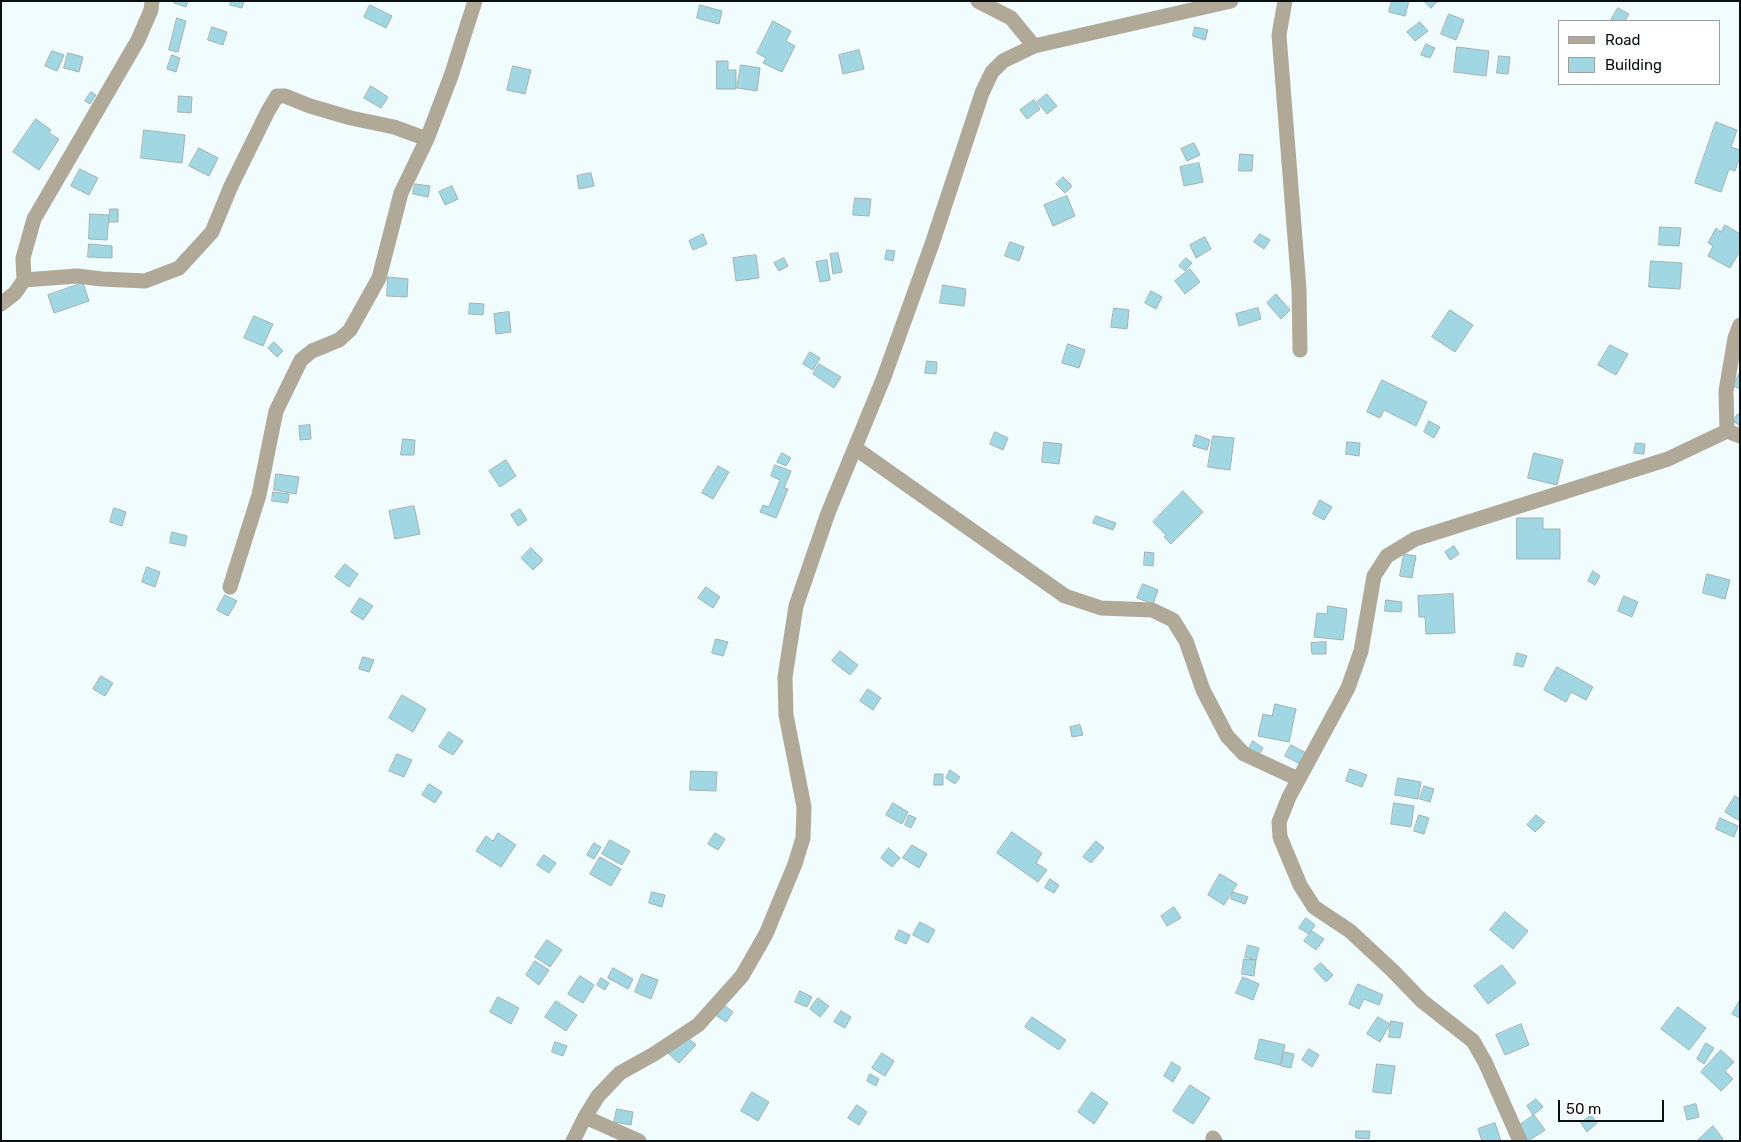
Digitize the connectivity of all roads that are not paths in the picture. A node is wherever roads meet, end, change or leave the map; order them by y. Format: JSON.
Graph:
{"nodes":[{"id":1,"x":152,"y":1,"type":"edge"},
{"id":2,"x":475,"y":1,"type":"edge"},
{"id":3,"x":978,"y":1,"type":"edge"},
{"id":4,"x":1231,"y":1,"type":"edge"},
{"id":5,"x":1285,"y":1,"type":"edge"},
{"id":6,"x":1034,"y":46,"type":"junction"},
{"id":7,"x":427,"y":139,"type":"junction"},
{"id":8,"x":24,"y":280,"type":"junction"},
{"id":9,"x":1,"y":304,"type":"edge"},
{"id":10,"x":1740,"y":325,"type":"edge"},
{"id":11,"x":1300,"y":350,"type":"dead end"},
{"id":12,"x":1734,"y":434,"type":"edge"},
{"id":13,"x":855,"y":448,"type":"junction"},
{"id":14,"x":230,"y":587,"type":"dead end"},
{"id":15,"x":1298,"y":779,"type":"junction"},
{"id":16,"x":585,"y":1117,"type":"junction"},
{"id":17,"x":573,"y":1141,"type":"edge"},
{"id":18,"x":639,"y":1141,"type":"edge"},
{"id":19,"x":1520,"y":1141,"type":"edge"}],
"edges":[{"from":1,"to":8,"type":"street"},
{"from":2,"to":7,"type":"street"},
{"from":3,"to":6,"type":"street"},
{"from":4,"to":6,"type":"street"},
{"from":5,"to":11,"type":"street"},
{"from":6,"to":13,"type":"street"},
{"from":7,"to":8,"type":"street"},
{"from":7,"to":14,"type":"street"},
{"from":8,"to":9,"type":"street"},
{"from":10,"to":12,"type":"street"},
{"from":12,"to":15,"type":"street"},
{"from":13,"to":15,"type":"street"},
{"from":13,"to":16,"type":"street"},
{"from":15,"to":19,"type":"street"},
{"from":16,"to":17,"type":"street"},
{"from":16,"to":18,"type":"street"}]}
